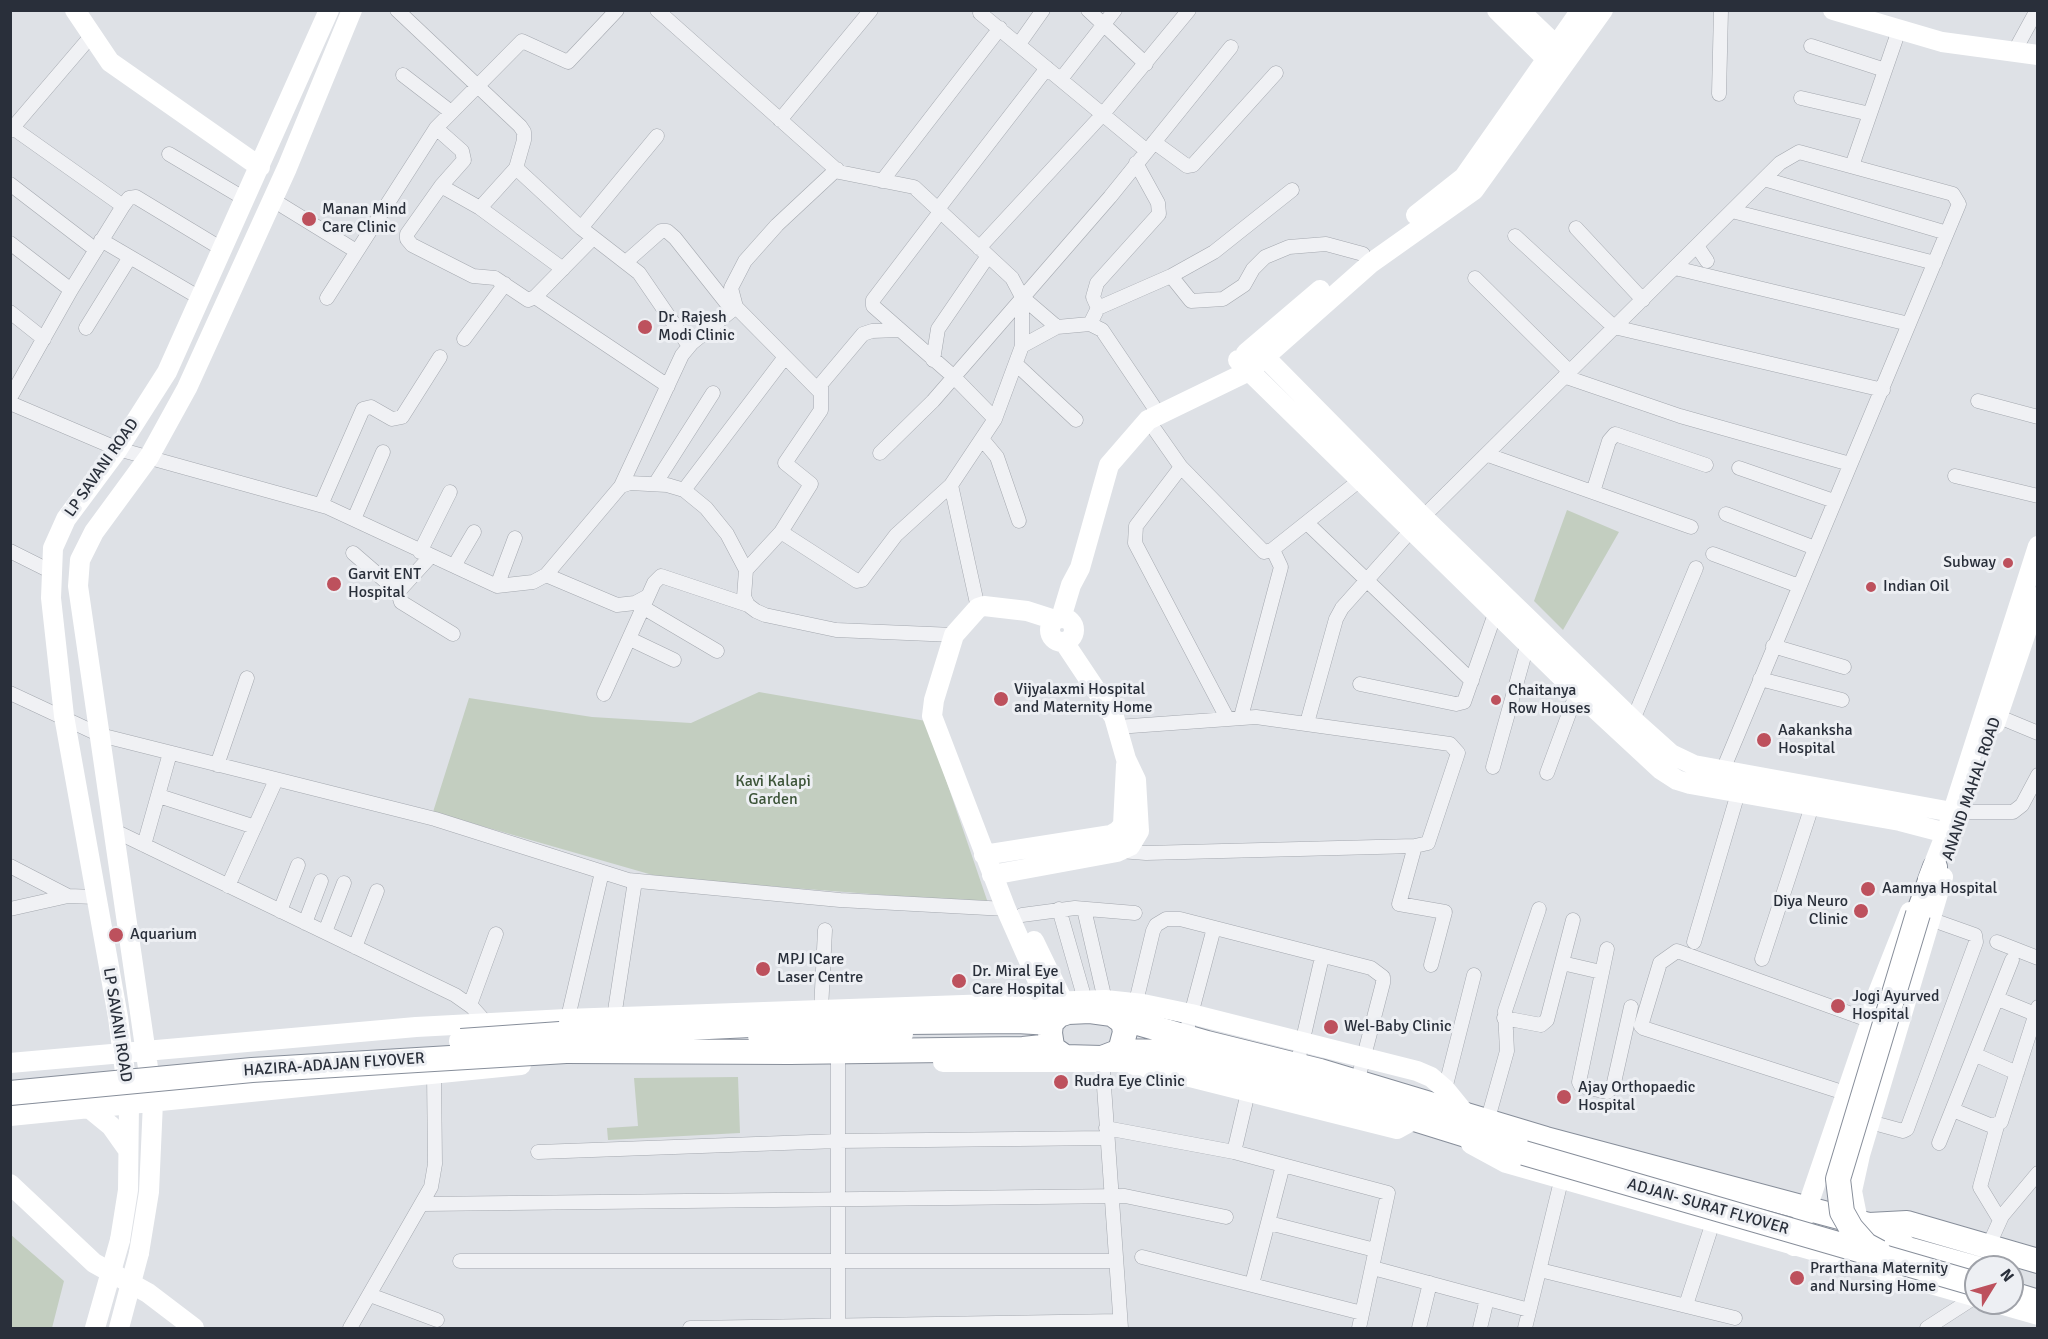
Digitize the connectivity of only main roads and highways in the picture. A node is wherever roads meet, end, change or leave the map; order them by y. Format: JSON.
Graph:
{"nodes":[{"id":1,"x":1935,"y":867,"type":"road end"},
{"id":2,"x":1123,"y":1010,"type":"junction"},
{"id":3,"x":1057,"y":1019,"type":"junction"},
{"id":4,"x":564,"y":1034,"type":"junction"},
{"id":5,"x":1184,"y":1045,"type":"junction"},
{"id":6,"x":1108,"y":1057,"type":"junction"},
{"id":7,"x":10,"y":1078,"type":"edge"},
{"id":8,"x":10,"y":1093,"type":"edge"},
{"id":9,"x":1864,"y":1223,"type":"junction"},
{"id":10,"x":1901,"y":1255,"type":"junction"},
{"id":11,"x":2037,"y":1261,"type":"edge"},
{"id":12,"x":1964,"y":1266,"type":"edge"},
{"id":13,"x":1964,"y":1287,"type":"edge"}],
"edges":[{"from":1,"to":10,"type":"highway","bridge":true},
{"from":2,"to":3,"type":"highway"},
{"from":2,"to":5,"type":"highway"},
{"from":2,"to":6,"type":"highway"},
{"from":3,"to":4,"type":"highway","name":"HAZIRA-ADAJAN FLYOVER"},
{"from":3,"to":4,"type":"highway","name":"HAZIRA-ADAJAN FLYOVER"},
{"from":3,"to":6,"type":"highway"},
{"from":4,"to":7,"type":"highway","name":"HAZIRA-ADAJAN FLYOVER","bridge":true},
{"from":4,"to":8,"type":"highway","name":"HAZIRA-ADAJAN FLYOVER","bridge":true},
{"from":5,"to":6,"type":"highway"},
{"from":5,"to":9,"type":"highway"},
{"from":5,"to":10,"type":"highway","name":"ADJAN- SURAT FLYOVER","bridge":true},
{"from":9,"to":10,"type":"highway","name":"ADJAN- SURAT FLYOVER"},
{"from":9,"to":11,"type":"highway"},
{"from":10,"to":12,"type":"highway","name":"ADJAN- SURAT FLYOVER"},
{"from":10,"to":13,"type":"highway","name":"ADJAN- SURAT FLYOVER","bridge":true}]}
